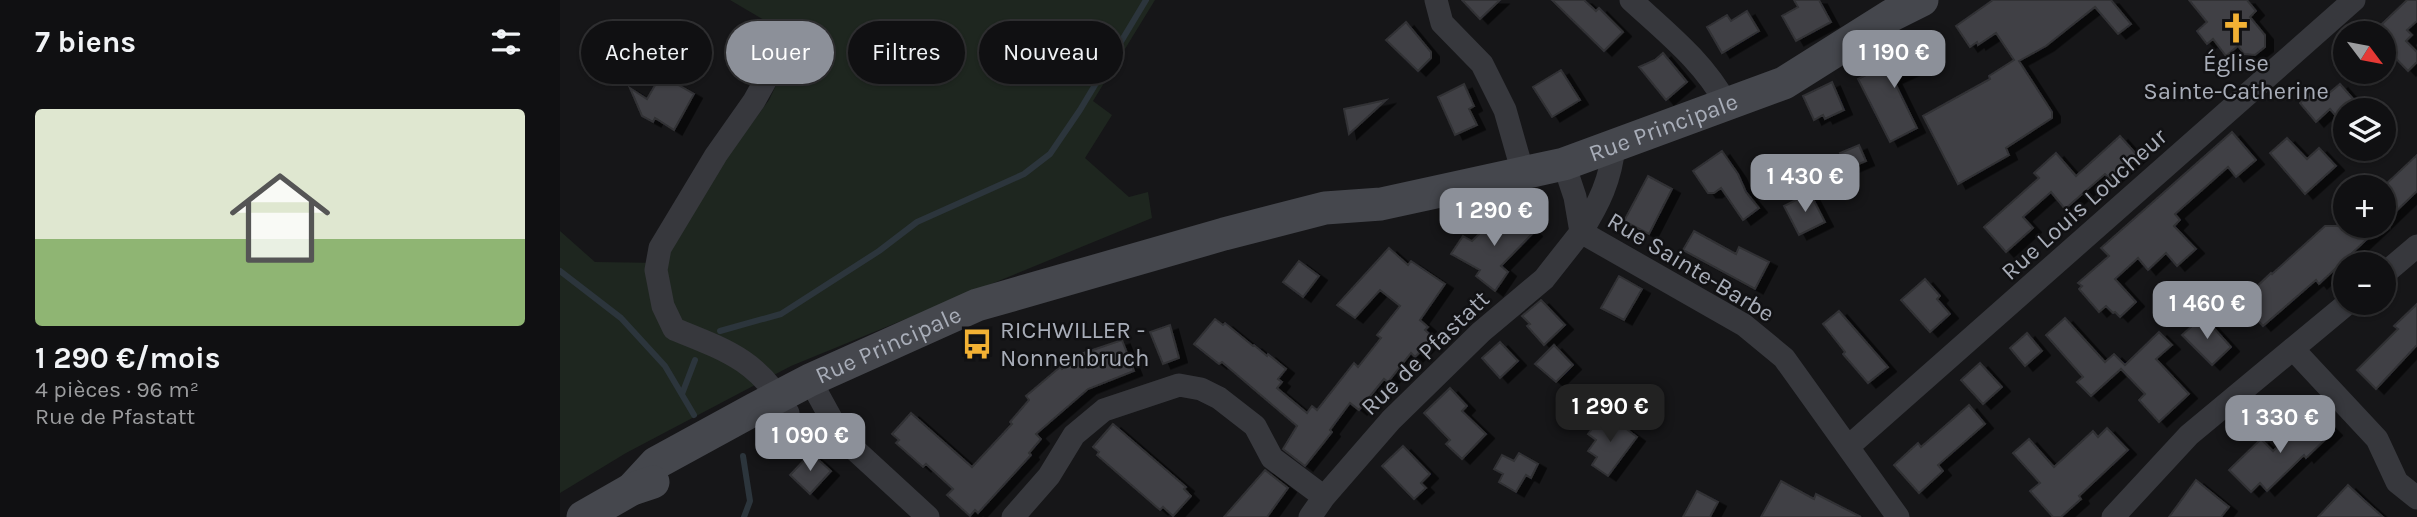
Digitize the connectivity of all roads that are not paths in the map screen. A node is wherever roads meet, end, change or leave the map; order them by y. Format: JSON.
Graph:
{"nodes":[{"id":1,"x":1436,"y":0,"type":"edge"},
{"id":2,"x":1631,"y":0,"type":"edge"},
{"id":3,"x":1922,"y":0,"type":"edge"},
{"id":4,"x":2354,"y":0,"type":"edge"},
{"id":5,"x":763,"y":84,"type":"edge"},
{"id":6,"x":1727,"y":105,"type":"junction"},
{"id":7,"x":1614,"y":145,"type":"junction"},
{"id":8,"x":1564,"y":164,"type":"junction"},
{"id":9,"x":1523,"y":173,"type":"junction"},
{"id":10,"x":1581,"y":232,"type":"junction"},
{"id":11,"x":2417,"y":246,"type":"edge"},
{"id":12,"x":2396,"y":264,"type":"edge"},
{"id":13,"x":2334,"y":315,"type":"edge"},
{"id":14,"x":2293,"y":349,"type":"junction"},
{"id":15,"x":814,"y":388,"type":"junction"},
{"id":16,"x":783,"y":405,"type":"junction"},
{"id":17,"x":1848,"y":447,"type":"junction"},
{"id":18,"x":1324,"y":497,"type":"junction"},
{"id":19,"x":2417,"y":498,"type":"edge"},
{"id":20,"x":583,"y":517,"type":"edge"},
{"id":21,"x":928,"y":517,"type":"edge"},
{"id":22,"x":1013,"y":517,"type":"edge"},
{"id":23,"x":1310,"y":517,"type":"edge"},
{"id":24,"x":1898,"y":517,"type":"edge"},
{"id":25,"x":2113,"y":517,"type":"edge"}],
"edges":[{"from":1,"to":9,"type":"street"},
{"from":2,"to":6,"type":"street"},
{"from":3,"to":6,"type":"main road","name":"Rue Principale"},
{"from":4,"to":17,"type":"street","name":"Rue Louis Loucheur"},
{"from":5,"to":16,"type":"street"},
{"from":6,"to":7,"type":"main road","name":"Rue Principale"},
{"from":7,"to":8,"type":"main road","name":"Rue Principale"},
{"from":7,"to":10,"type":"street","name":"Rue de Pfastatt"},
{"from":8,"to":9,"type":"main road","name":"Rue Principale"},
{"from":8,"to":10,"type":"street"},
{"from":9,"to":15,"type":"main road","name":"Rue Principale"},
{"from":10,"to":17,"type":"street","name":"Rue Sainte-Barbe"},
{"from":10,"to":18,"type":"street","name":"Rue de Pfastatt"},
{"from":11,"to":12,"type":"street"},
{"from":13,"to":14,"type":"street"},
{"from":14,"to":19,"type":"street"},
{"from":14,"to":25,"type":"street"},
{"from":15,"to":16,"type":"main road","name":"Rue Principale"},
{"from":15,"to":21,"type":"street"},
{"from":16,"to":20,"type":"main road","name":"Rue Principale"},
{"from":17,"to":24,"type":"street","name":"Rue Sainte-Barbe"},
{"from":18,"to":22,"type":"street"},
{"from":18,"to":23,"type":"street","name":"Rue de Pfastatt"}]}
